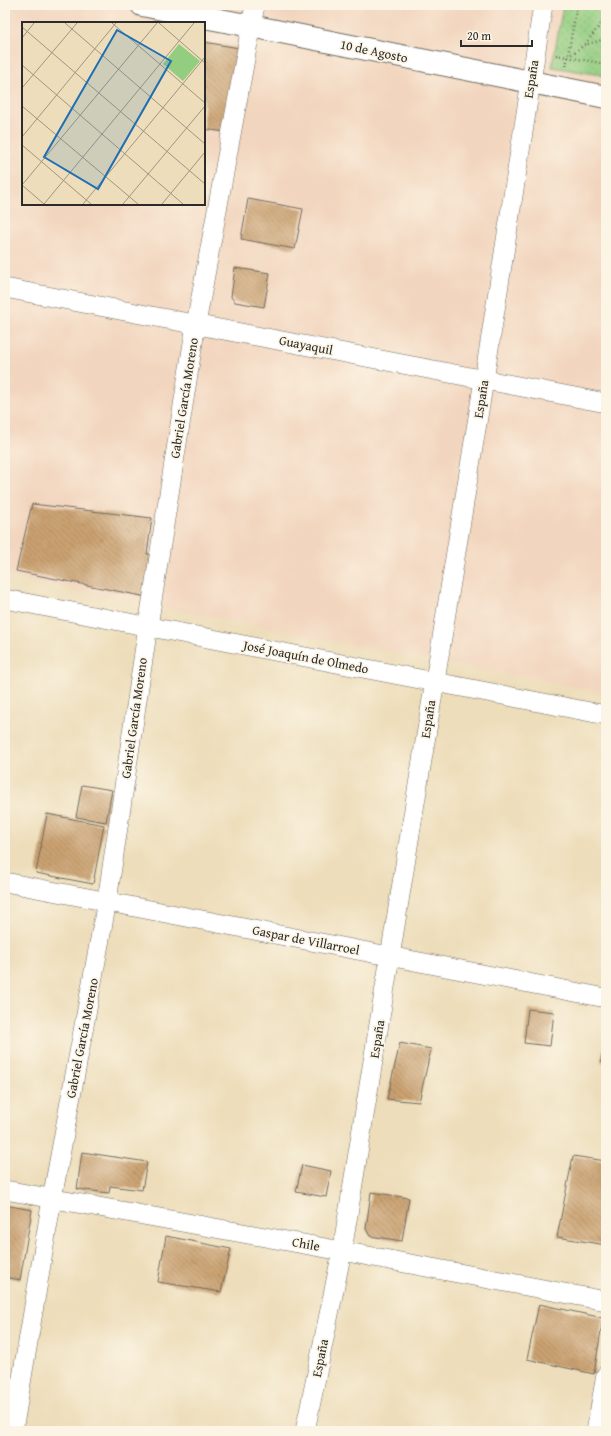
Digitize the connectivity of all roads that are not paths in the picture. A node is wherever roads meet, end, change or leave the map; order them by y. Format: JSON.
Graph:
{"nodes":[{"id":1,"x":142,"y":5,"type":"edge"},
{"id":2,"x":543,"y":5,"type":"edge"},
{"id":3,"x":253,"y":15,"type":"edge"},
{"id":4,"x":531,"y":82,"type":"junction"},
{"id":5,"x":606,"y":97,"type":"edge"},
{"id":6,"x":5,"y":288,"type":"edge"},
{"id":7,"x":196,"y":324,"type":"junction"},
{"id":8,"x":484,"y":380,"type":"junction"},
{"id":9,"x":606,"y":403,"type":"edge"},
{"id":10,"x":5,"y":599,"type":"edge"},
{"id":11,"x":148,"y":626,"type":"junction"},
{"id":12,"x":434,"y":682,"type":"junction"},
{"id":13,"x":606,"y":715,"type":"edge"},
{"id":14,"x":5,"y":882,"type":"edge"},
{"id":15,"x":107,"y":901,"type":"junction"},
{"id":16,"x":390,"y":957,"type":"junction"},
{"id":17,"x":606,"y":998,"type":"edge"},
{"id":18,"x":5,"y":1190,"type":"edge"},
{"id":19,"x":52,"y":1199,"type":"junction"},
{"id":20,"x":342,"y":1251,"type":"junction"},
{"id":21,"x":606,"y":1301,"type":"edge"},
{"id":22,"x":606,"y":1375,"type":"edge"},
{"id":23,"x":13,"y":1431,"type":"edge"},
{"id":24,"x":305,"y":1431,"type":"edge"},
{"id":25,"x":596,"y":1431,"type":"edge"}],
"edges":[{"from":1,"to":3,"type":"main road","name":"10 de Agosto"},
{"from":2,"to":4,"type":"street","name":"España"},
{"from":3,"to":4,"type":"main road","name":"10 de Agosto"},
{"from":3,"to":7,"type":"street","name":"Gabriel García Moreno"},
{"from":4,"to":5,"type":"main road","name":"10 de Agosto"},
{"from":4,"to":8,"type":"street","name":"España"},
{"from":6,"to":7,"type":"street","name":"Guayaquil"},
{"from":7,"to":8,"type":"street","name":"Guayaquil"},
{"from":7,"to":11,"type":"street","name":"Gabriel García Moreno"},
{"from":8,"to":9,"type":"street","name":"Guayaquil"},
{"from":8,"to":12,"type":"street","name":"España"},
{"from":10,"to":11,"type":"street","name":"José Joaquín de Olmedo"},
{"from":11,"to":12,"type":"street","name":"José Joaquín de Olmedo"},
{"from":11,"to":15,"type":"street","name":"Gabriel García Moreno"},
{"from":12,"to":13,"type":"street","name":"José Joaquín de Olmedo"},
{"from":12,"to":16,"type":"street","name":"España"},
{"from":14,"to":15,"type":"street","name":"Gaspar de Villarroel"},
{"from":15,"to":16,"type":"street","name":"Gaspar de Villarroel"},
{"from":15,"to":19,"type":"street","name":"Gabriel García Moreno"},
{"from":16,"to":17,"type":"street","name":"Gaspar de Villarroel"},
{"from":16,"to":20,"type":"street","name":"España"},
{"from":18,"to":19,"type":"street","name":"Chile"},
{"from":19,"to":20,"type":"street","name":"Chile"},
{"from":19,"to":23,"type":"street","name":"Gabriel García Moreno"},
{"from":20,"to":21,"type":"street","name":"Chile"},
{"from":20,"to":24,"type":"street","name":"España"},
{"from":22,"to":25,"type":"street"}]}
